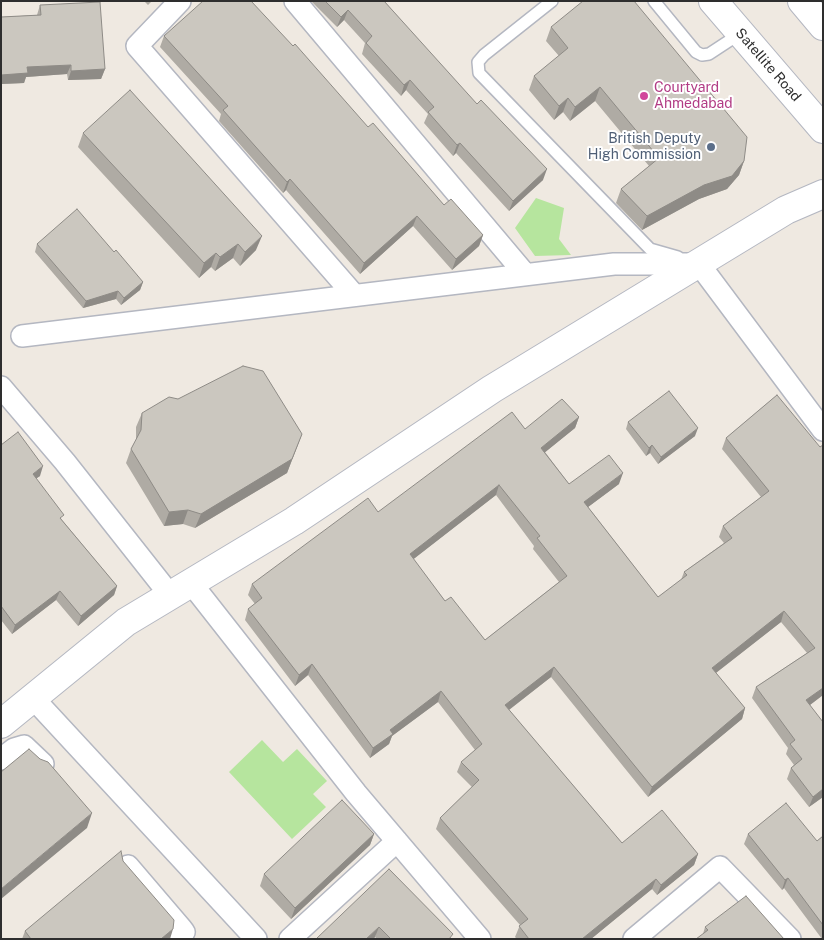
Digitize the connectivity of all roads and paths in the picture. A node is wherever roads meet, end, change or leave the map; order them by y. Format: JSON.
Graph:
{"nodes":[{"id":1,"x":180,"y":1,"type":"edge"},
{"id":2,"x":295,"y":1,"type":"edge"},
{"id":3,"x":552,"y":1,"type":"edge"},
{"id":4,"x":654,"y":1,"type":"edge"},
{"id":5,"x":713,"y":1,"type":"edge"},
{"id":6,"x":802,"y":1,"type":"edge"},
{"id":7,"x":823,"y":26,"type":"edge"},
{"id":8,"x":741,"y":33,"type":"junction"},
{"id":9,"x":823,"y":129,"type":"edge"},
{"id":10,"x":823,"y":194,"type":"edge"},
{"id":11,"x":699,"y":264,"type":"junction"},
{"id":12,"x":526,"y":274,"type":"junction"},
{"id":13,"x":354,"y":295,"type":"junction"},
{"id":14,"x":22,"y":336,"type":"dead end"},
{"id":15,"x":6,"y":401,"type":"edge"},
{"id":16,"x":823,"y":430,"type":"edge"},
{"id":17,"x":180,"y":589,"type":"junction"},
{"id":18,"x":32,"y":698,"type":"junction"},
{"id":19,"x":1,"y":724,"type":"edge"},
{"id":20,"x":1,"y":759,"type":"edge"},
{"id":21,"x":43,"y":764,"type":"edge"},
{"id":22,"x":397,"y":841,"type":"junction"},
{"id":23,"x":128,"y":866,"type":"edge"},
{"id":24,"x":475,"y":937,"type":"edge"},
{"id":25,"x":180,"y":939,"type":"edge"},
{"id":26,"x":256,"y":939,"type":"edge"},
{"id":27,"x":290,"y":939,"type":"edge"},
{"id":28,"x":634,"y":939,"type":"edge"},
{"id":29,"x":790,"y":939,"type":"edge"}],
"edges":[{"from":1,"to":13,"type":"street"},
{"from":2,"to":12,"type":"street"},
{"from":3,"to":11,"type":"lane"},
{"from":4,"to":8,"type":"lane"},
{"from":5,"to":8,"type":"street","name":"Satellite Road"},
{"from":6,"to":7,"type":"street"},
{"from":8,"to":9,"type":"street","name":"Satellite Road"},
{"from":10,"to":11,"type":"street"},
{"from":11,"to":12,"type":"street"},
{"from":11,"to":16,"type":"street"},
{"from":11,"to":17,"type":"street"},
{"from":12,"to":13,"type":"street"},
{"from":13,"to":14,"type":"street"},
{"from":15,"to":17,"type":"street"},
{"from":17,"to":18,"type":"street"},
{"from":17,"to":22,"type":"street"},
{"from":18,"to":19,"type":"street"},
{"from":18,"to":26,"type":"street"},
{"from":20,"to":21,"type":"street"},
{"from":22,"to":24,"type":"street"},
{"from":22,"to":27,"type":"street"},
{"from":23,"to":25,"type":"street"},
{"from":28,"to":29,"type":"street"}]}
